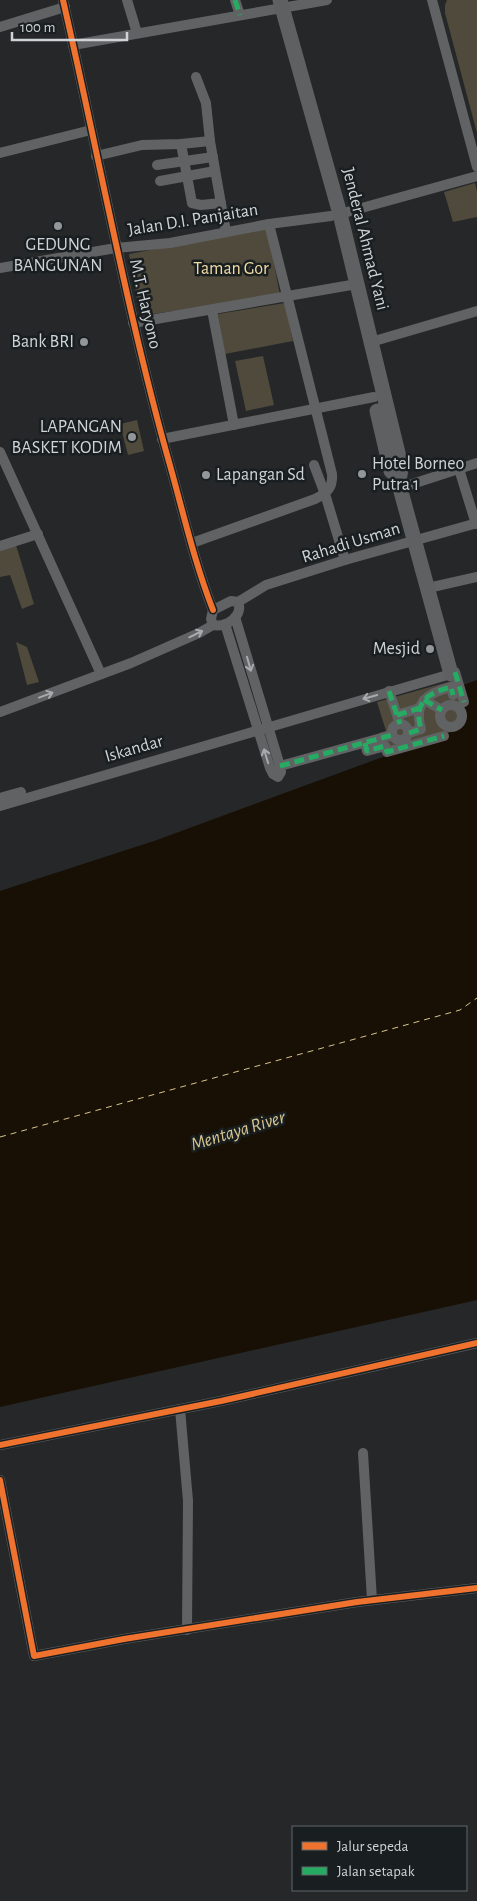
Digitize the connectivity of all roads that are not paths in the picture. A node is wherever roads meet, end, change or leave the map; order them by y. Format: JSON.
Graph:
{"nodes":[{"id":1,"x":127,"y":0,"type":"edge"},
{"id":2,"x":235,"y":0,"type":"edge"},
{"id":3,"x":326,"y":0,"type":"edge"},
{"id":4,"x":432,"y":0,"type":"edge"},
{"id":5,"x":64,"y":4,"type":"edge"},
{"id":6,"x":276,"y":4,"type":"edge"},
{"id":7,"x":240,"y":15,"type":"junction"},
{"id":8,"x":0,"y":27,"type":"edge"},
{"id":9,"x":137,"y":33,"type":"junction"},
{"id":10,"x":73,"y":45,"type":"junction"},
{"id":11,"x":196,"y":77,"type":"dead end"},
{"id":12,"x":91,"y":130,"type":"junction"},
{"id":13,"x":210,"y":140,"type":"junction"},
{"id":14,"x":181,"y":144,"type":"junction"},
{"id":15,"x":0,"y":153,"type":"edge"},
{"id":16,"x":96,"y":156,"type":"junction"},
{"id":17,"x":213,"y":157,"type":"junction"},
{"id":18,"x":185,"y":160,"type":"junction"},
{"id":19,"x":157,"y":165,"type":"dead end"},
{"id":20,"x":477,"y":167,"type":"edge"},
{"id":21,"x":215,"y":172,"type":"junction"},
{"id":22,"x":187,"y":175,"type":"junction"},
{"id":23,"x":477,"y":176,"type":"edge"},
{"id":24,"x":160,"y":181,"type":"dead end"},
{"id":25,"x":221,"y":203,"type":"junction"},
{"id":26,"x":336,"y":215,"type":"junction"},
{"id":27,"x":269,"y":224,"type":"junction"},
{"id":28,"x":226,"y":232,"type":"junction"},
{"id":29,"x":116,"y":248,"type":"junction"},
{"id":30,"x":0,"y":268,"type":"edge"},
{"id":31,"x":353,"y":285,"type":"junction"},
{"id":32,"x":286,"y":297,"type":"junction"},
{"id":33,"x":212,"y":310,"type":"junction"},
{"id":34,"x":477,"y":311,"type":"edge"},
{"id":35,"x":133,"y":323,"type":"junction"},
{"id":36,"x":371,"y":342,"type":"junction"},
{"id":37,"x":374,"y":397,"type":"junction"},
{"id":38,"x":314,"y":409,"type":"junction"},
{"id":39,"x":234,"y":425,"type":"junction"},
{"id":40,"x":162,"y":439,"type":"junction"},
{"id":41,"x":0,"y":452,"type":"edge"},
{"id":42,"x":477,"y":463,"type":"edge"},
{"id":43,"x":314,"y":465,"type":"dead end"},
{"id":44,"x":460,"y":469,"type":"junction"},
{"id":45,"x":4,"y":474,"type":"edge"},
{"id":46,"x":400,"y":484,"type":"junction"},
{"id":47,"x":325,"y":494,"type":"junction"},
{"id":48,"x":477,"y":524,"type":"edge"},
{"id":49,"x":38,"y":534,"type":"junction"},
{"id":50,"x":415,"y":540,"type":"junction"},
{"id":51,"x":192,"y":543,"type":"junction"},
{"id":52,"x":0,"y":546,"type":"edge"},
{"id":53,"x":345,"y":560,"type":"junction"},
{"id":54,"x":477,"y":577,"type":"edge"},
{"id":55,"x":428,"y":588,"type":"junction"},
{"id":56,"x":238,"y":602,"type":"junction"},
{"id":57,"x":213,"y":610,"type":"junction"},
{"id":58,"x":235,"y":617,"type":"junction"},
{"id":59,"x":225,"y":624,"type":"junction"},
{"id":60,"x":213,"y":625,"type":"junction"},
{"id":61,"x":453,"y":673,"type":"junction"},
{"id":62,"x":101,"y":674,"type":"junction"},
{"id":63,"x":389,"y":691,"type":"junction"},
{"id":64,"x":453,"y":695,"type":"dead end"},
{"id":65,"x":464,"y":702,"type":"dead end"},
{"id":66,"x":422,"y":704,"type":"junction"},
{"id":67,"x":442,"y":710,"type":"dead end"},
{"id":68,"x":0,"y":712,"type":"edge"},
{"id":69,"x":398,"y":719,"type":"junction"},
{"id":70,"x":266,"y":726,"type":"junction"},
{"id":71,"x":409,"y":733,"type":"junction"},
{"id":72,"x":392,"y":735,"type":"junction"},
{"id":73,"x":444,"y":736,"type":"dead end"},
{"id":74,"x":364,"y":743,"type":"junction"},
{"id":75,"x":0,"y":798,"type":"edge"},
{"id":76,"x":0,"y":806,"type":"edge"},
{"id":77,"x":477,"y":1343,"type":"edge"},
{"id":78,"x":180,"y":1409,"type":"junction"},
{"id":79,"x":0,"y":1445,"type":"edge"},
{"id":80,"x":363,"y":1453,"type":"dead end"},
{"id":81,"x":0,"y":1480,"type":"edge"},
{"id":82,"x":477,"y":1588,"type":"edge"},
{"id":83,"x":372,"y":1600,"type":"junction"},
{"id":84,"x":187,"y":1630,"type":"junction"}],
"edges":[{"from":1,"to":9,"type":"street"},
{"from":2,"to":7,"type":"street"},
{"from":3,"to":6,"type":"street"},
{"from":4,"to":20,"type":"street"},
{"from":5,"to":8,"type":"street"},
{"from":5,"to":10,"type":"street","name":"M.T. Haryono"},
{"from":6,"to":7,"type":"street"},
{"from":6,"to":26,"type":"highway","name":"Jenderal Ahmad Yani"},
{"from":6,"to":26,"type":"highway","name":"Jenderal Ahmad Yani"},
{"from":7,"to":9,"type":"street"},
{"from":9,"to":10,"type":"street"},
{"from":10,"to":12,"type":"street","name":"M.T. Haryono"},
{"from":11,"to":13,"type":"street"},
{"from":12,"to":15,"type":"street"},
{"from":12,"to":16,"type":"street","name":"M.T. Haryono"},
{"from":13,"to":14,"type":"street"},
{"from":13,"to":17,"type":"street"},
{"from":14,"to":16,"type":"street"},
{"from":14,"to":18,"type":"street"},
{"from":16,"to":29,"type":"street","name":"M.T. Haryono"},
{"from":17,"to":18,"type":"street"},
{"from":17,"to":21,"type":"street"},
{"from":18,"to":19,"type":"street"},
{"from":18,"to":22,"type":"street"},
{"from":21,"to":22,"type":"street"},
{"from":21,"to":25,"type":"street"},
{"from":22,"to":24,"type":"street"},
{"from":22,"to":25,"type":"street"},
{"from":23,"to":26,"type":"street","name":"Jalan D.I. Panjaitan"},
{"from":25,"to":28,"type":"street"},
{"from":26,"to":27,"type":"street","name":"Jalan D.I. Panjaitan"},
{"from":26,"to":31,"type":"highway","name":"Jenderal Ahmad Yani"},
{"from":27,"to":28,"type":"street","name":"Jalan D.I. Panjaitan"},
{"from":27,"to":32,"type":"street"},
{"from":28,"to":29,"type":"street","name":"Jalan D.I. Panjaitan"},
{"from":29,"to":30,"type":"street","name":"Jalan D.I. Panjaitan"},
{"from":29,"to":35,"type":"street","name":"M.T. Haryono"},
{"from":31,"to":32,"type":"street"},
{"from":31,"to":36,"type":"highway","name":"Jenderal Ahmad Yani"},
{"from":31,"to":37,"type":"highway","name":"Jenderal Ahmad Yani"},
{"from":32,"to":33,"type":"street"},
{"from":32,"to":38,"type":"street"},
{"from":33,"to":35,"type":"street"},
{"from":33,"to":39,"type":"street"},
{"from":34,"to":36,"type":"street"},
{"from":35,"to":40,"type":"street","name":"M.T. Haryono"},
{"from":36,"to":46,"type":"highway","name":"Jenderal Ahmad Yani"},
{"from":37,"to":38,"type":"street"},
{"from":37,"to":46,"type":"highway","name":"Jenderal Ahmad Yani"},
{"from":38,"to":39,"type":"street"},
{"from":38,"to":47,"type":"street"},
{"from":39,"to":40,"type":"street"},
{"from":40,"to":51,"type":"street","name":"M.T. Haryono"},
{"from":41,"to":45,"type":"street"},
{"from":42,"to":44,"type":"street"},
{"from":43,"to":47,"type":"street"},
{"from":44,"to":46,"type":"street"},
{"from":44,"to":48,"type":"street"},
{"from":45,"to":49,"type":"street"},
{"from":46,"to":50,"type":"highway","name":"Jenderal Ahmad Yani"},
{"from":47,"to":51,"type":"street"},
{"from":47,"to":53,"type":"street"},
{"from":48,"to":50,"type":"street","name":"Rahadi Usman"},
{"from":49,"to":52,"type":"street"},
{"from":49,"to":62,"type":"street"},
{"from":50,"to":53,"type":"street","name":"Rahadi Usman"},
{"from":50,"to":55,"type":"highway","name":"Jenderal Ahmad Yani"},
{"from":51,"to":57,"type":"street","name":"M.T. Haryono"},
{"from":53,"to":56,"type":"street","name":"Rahadi Usman"},
{"from":54,"to":55,"type":"street"},
{"from":55,"to":61,"type":"highway","name":"Jenderal Ahmad Yani"},
{"from":56,"to":57,"type":"street","name":"Rahadi Usman"},
{"from":56,"to":58,"type":"street"},
{"from":57,"to":60,"type":"street","name":"M.T. Haryono"},
{"from":58,"to":59,"type":"street"},
{"from":58,"to":70,"type":"street","one_way":true},
{"from":59,"to":60,"type":"street"},
{"from":59,"to":70,"type":"street"},
{"from":62,"to":60,"type":"street","one_way":true},
{"from":61,"to":63,"type":"street","name":"Iskandar"},
{"from":61,"to":65,"type":"street"},
{"from":68,"to":62,"type":"street","one_way":true},
{"from":63,"to":69,"type":"street"},
{"from":63,"to":70,"type":"street","name":"Iskandar","one_way":true},
{"from":64,"to":66,"type":"street"},
{"from":66,"to":67,"type":"street"},
{"from":66,"to":69,"type":"street"},
{"from":66,"to":71,"type":"street"},
{"from":69,"to":71,"type":"street"},
{"from":69,"to":72,"type":"street"},
{"from":70,"to":74,"type":"street"},
{"from":70,"to":75,"type":"street","name":"Iskandar"},
{"from":70,"to":76,"type":"street","name":"Iskandar"},
{"from":71,"to":72,"type":"street"},
{"from":72,"to":74,"type":"street"},
{"from":73,"to":74,"type":"street"},
{"from":77,"to":78,"type":"street"},
{"from":78,"to":79,"type":"street"},
{"from":78,"to":84,"type":"street"},
{"from":80,"to":83,"type":"street"},
{"from":81,"to":84,"type":"street"},
{"from":82,"to":83,"type":"street"},
{"from":83,"to":84,"type":"street"}]}
